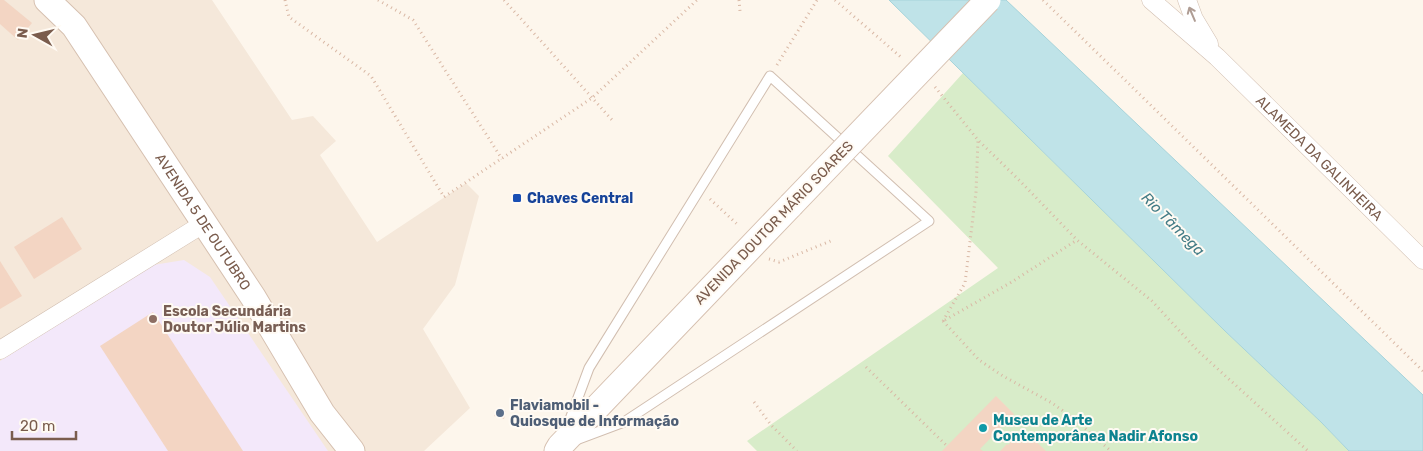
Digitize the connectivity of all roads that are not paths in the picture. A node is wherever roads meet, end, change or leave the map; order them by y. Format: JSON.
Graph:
{"nodes":[{"id":1,"x":47,"y":0,"type":"edge"},
{"id":2,"x":988,"y":0,"type":"edge"},
{"id":3,"x":1151,"y":0,"type":"edge"},
{"id":4,"x":1186,"y":0,"type":"edge"},
{"id":5,"x":1217,"y":57,"type":"junction"},
{"id":6,"x":203,"y":224,"type":"junction"},
{"id":7,"x":1423,"y":260,"type":"edge"},
{"id":8,"x":0,"y":350,"type":"edge"},
{"id":9,"x":556,"y":449,"type":"edge"},
{"id":10,"x":352,"y":451,"type":"edge"}],
"edges":[{"from":1,"to":6,"type":"main road","name":"AVENIDA 5 DE OUTUBRO"},
{"from":2,"to":9,"type":"main road","name":"AVENIDA DOUTOR MÁRIO SOARES","bridge":true},
{"from":3,"to":5,"type":"street"},
{"from":5,"to":4,"type":"street","one_way":true},
{"from":5,"to":7,"type":"street","name":"ALAMEDA DA GALINHEIRA"},
{"from":6,"to":8,"type":"street"},
{"from":6,"to":10,"type":"main road","name":"AVENIDA 5 DE OUTUBRO"},
{"from":9,"to":9,"type":"lane"}]}
